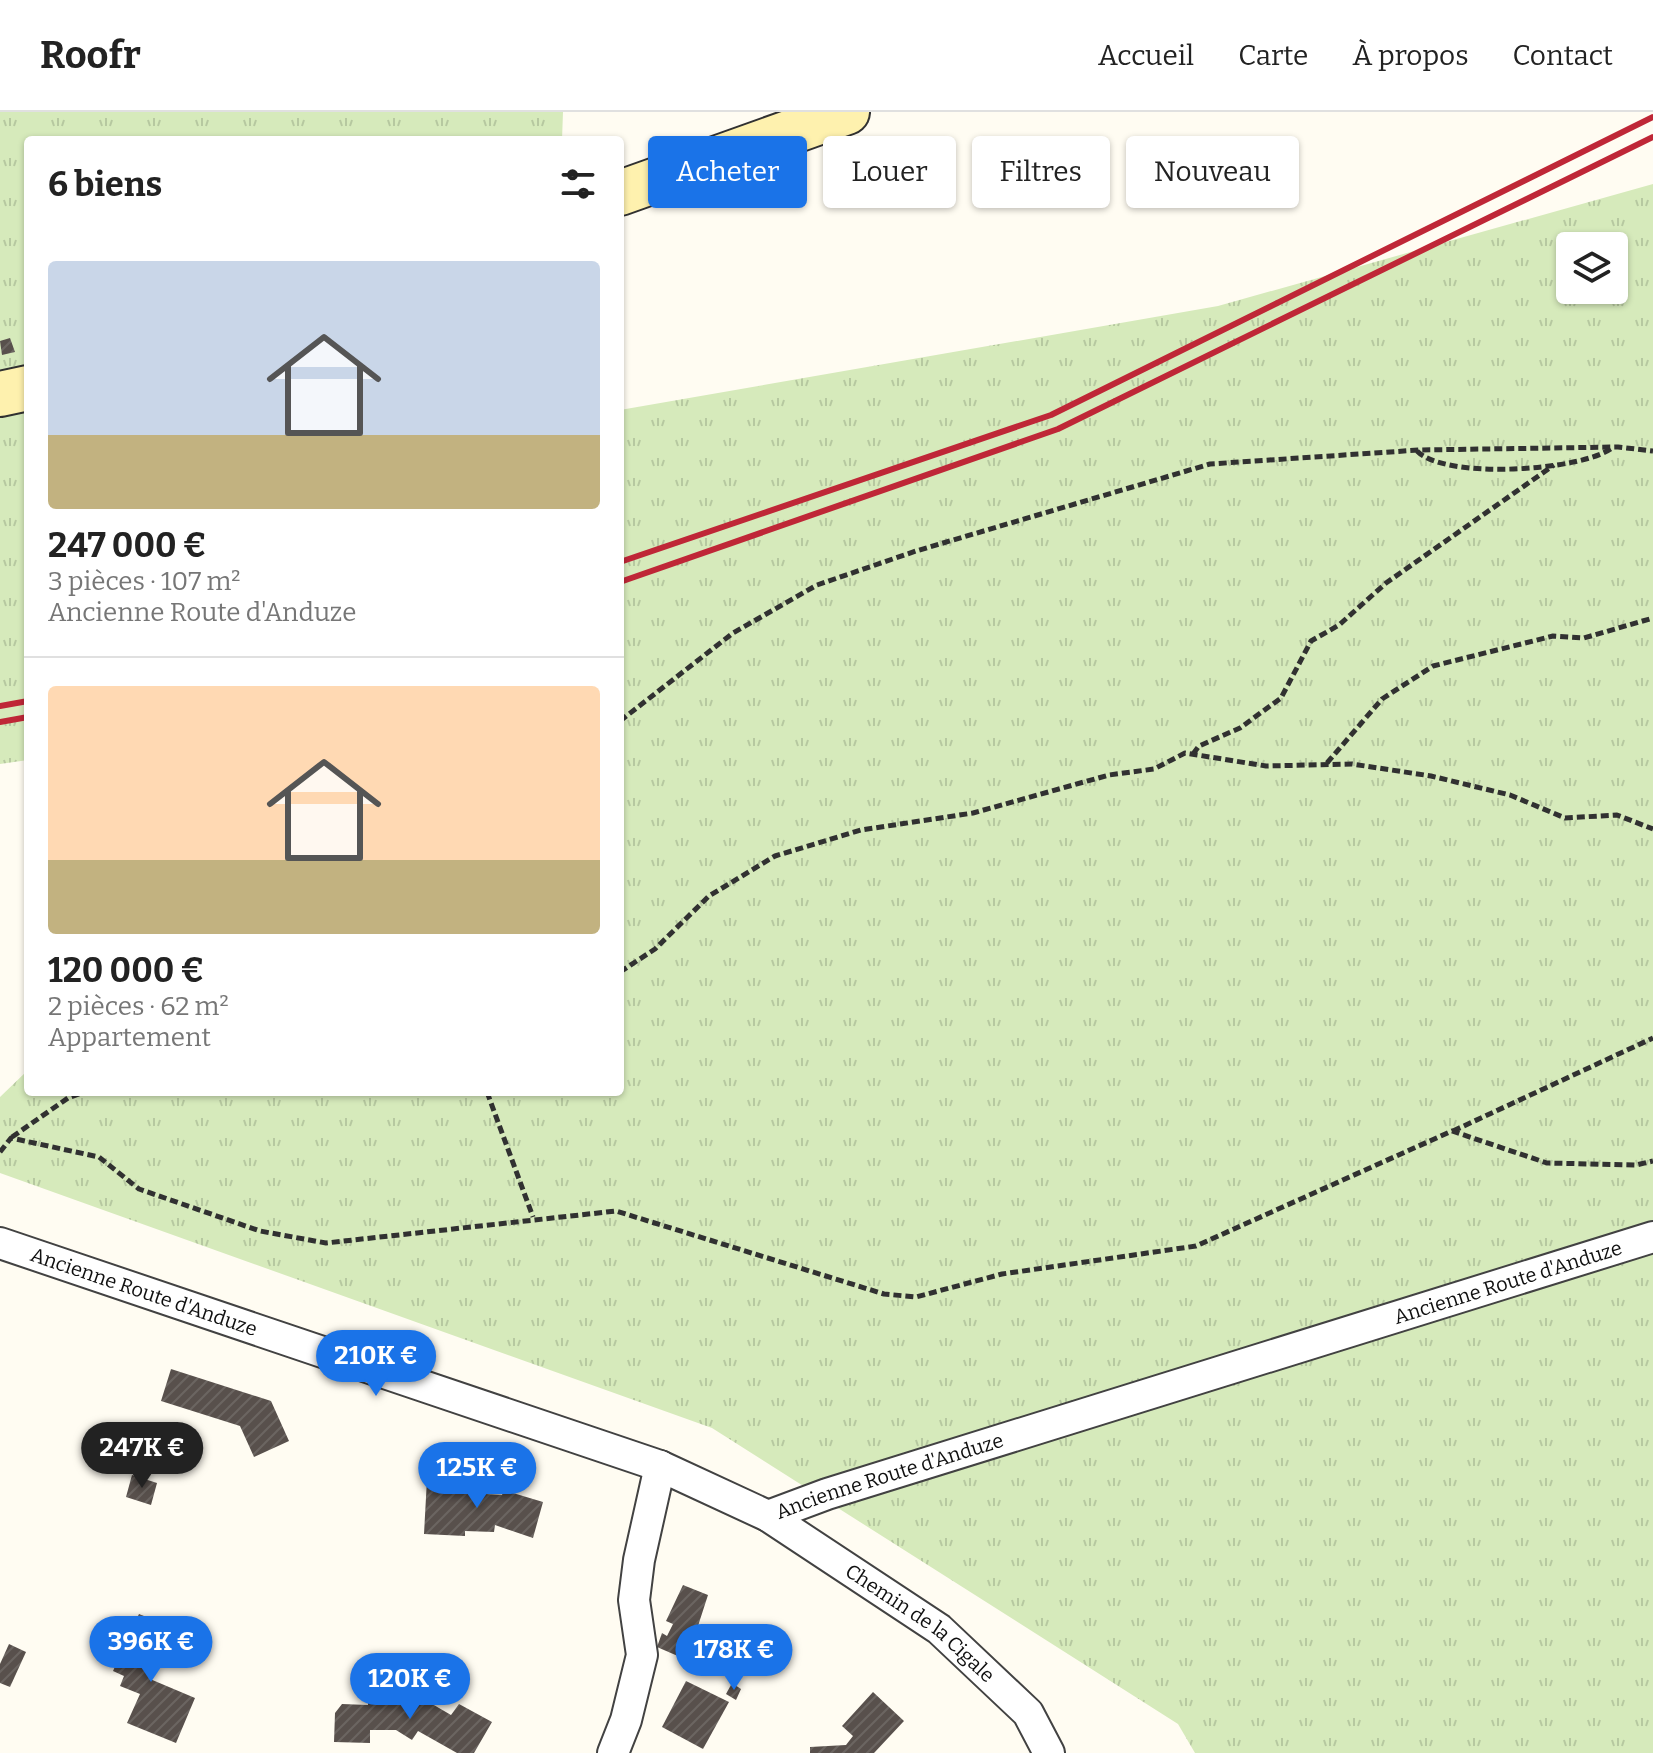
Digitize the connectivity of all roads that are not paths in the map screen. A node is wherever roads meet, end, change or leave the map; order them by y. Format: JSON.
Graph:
{"nodes":[{"id":1,"x":847,"y":112,"type":"edge"},
{"id":2,"x":624,"y":192,"type":"edge"},
{"id":3,"x":24,"y":389,"type":"edge"},
{"id":4,"x":0,"y":394,"type":"edge"},
{"id":5,"x":1653,"y":1237,"type":"edge"},
{"id":6,"x":0,"y":1243,"type":"edge"},
{"id":7,"x":660,"y":1466,"type":"junction"},
{"id":8,"x":768,"y":1516,"type":"junction"},
{"id":9,"x":613,"y":1753,"type":"edge"},
{"id":10,"x":1049,"y":1753,"type":"edge"}],
"edges":[{"from":1,"to":2,"type":"main road"},
{"from":3,"to":4,"type":"main road"},
{"from":5,"to":8,"type":"street","name":"Ancienne Route d'Anduze"},
{"from":6,"to":7,"type":"street","name":"Ancienne Route d'Anduze"},
{"from":7,"to":8,"type":"street","name":"Ancienne Route d'Anduze"},
{"from":7,"to":9,"type":"street"},
{"from":8,"to":10,"type":"street","name":"Chemin de la Cigale"}]}
